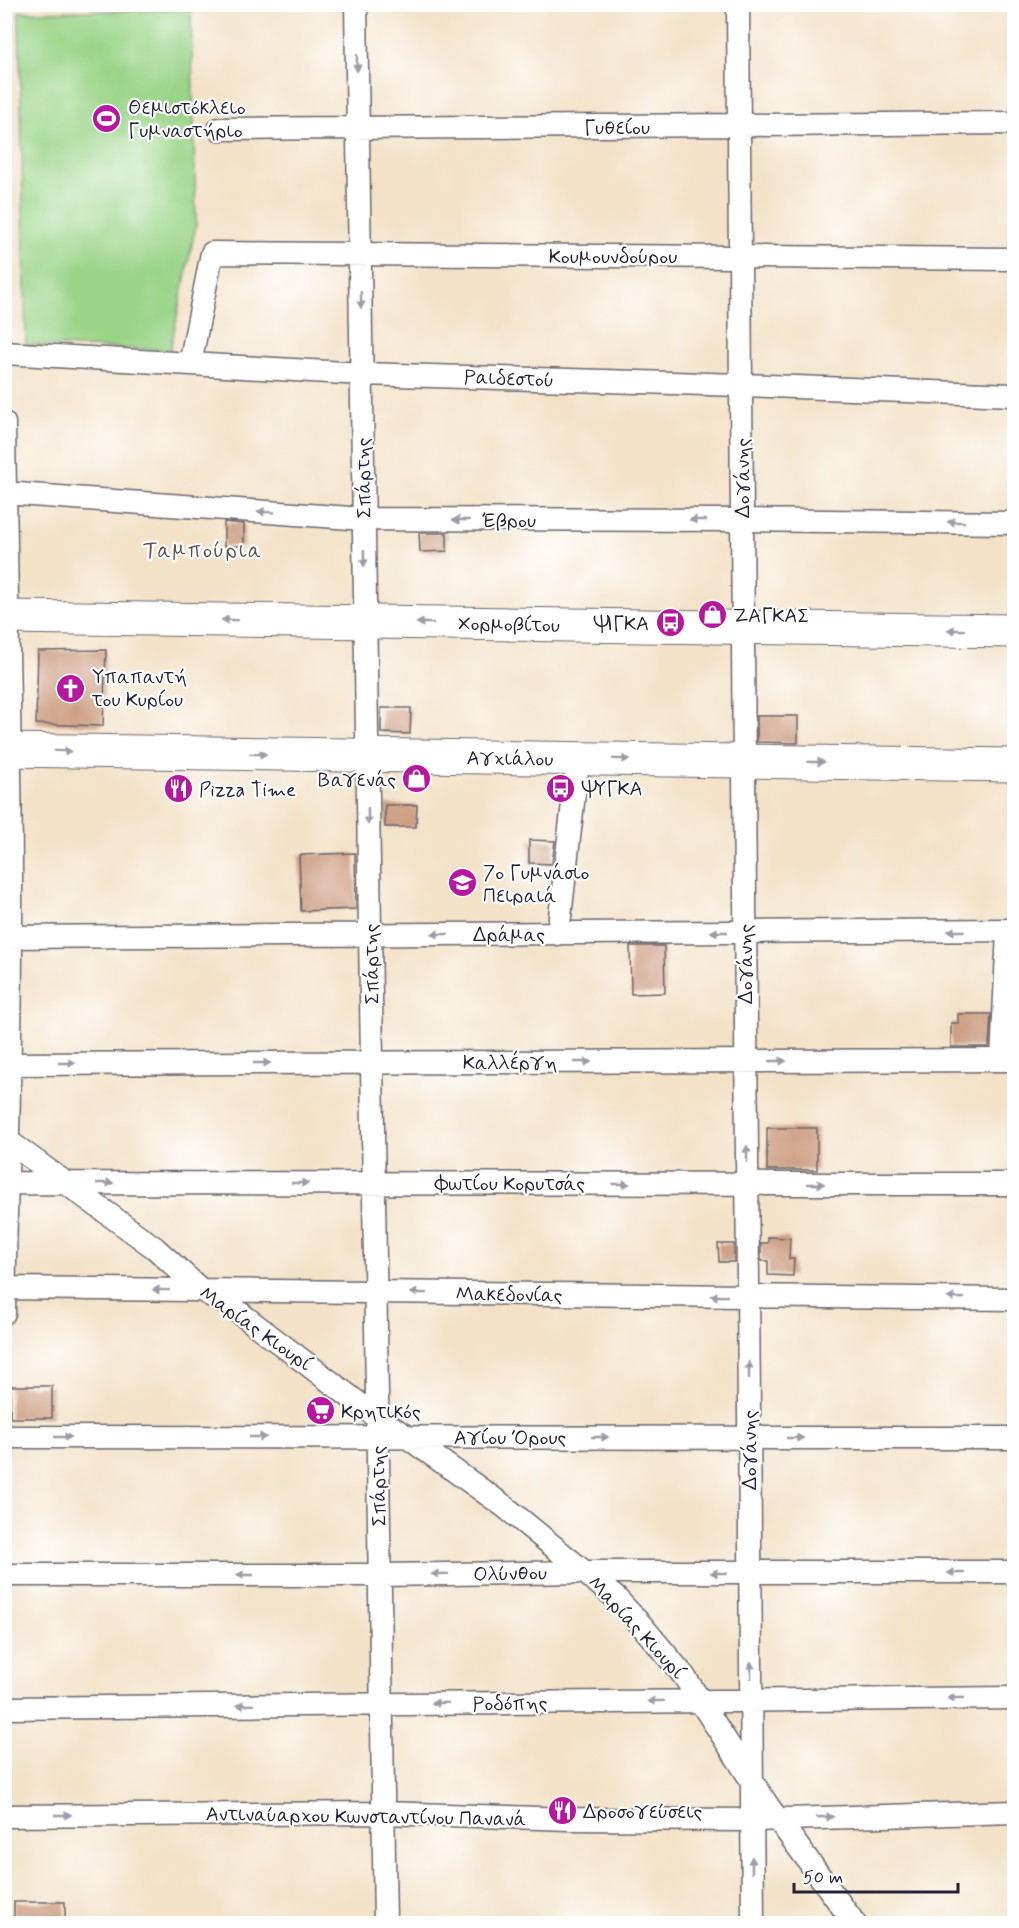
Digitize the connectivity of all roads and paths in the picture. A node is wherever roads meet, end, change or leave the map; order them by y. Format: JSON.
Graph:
{"nodes":[{"id":1,"x":356,"y":4,"type":"edge"},
{"id":2,"x":738,"y":4,"type":"edge"},
{"id":3,"x":1014,"y":123,"type":"edge"},
{"id":4,"x":739,"y":127,"type":"junction"},
{"id":5,"x":219,"y":129,"type":"dead end"},
{"id":6,"x":358,"y":129,"type":"junction"},
{"id":7,"x":360,"y":254,"type":"junction"},
{"id":8,"x":740,"y":257,"type":"junction"},
{"id":9,"x":1014,"y":259,"type":"edge"},
{"id":10,"x":4,"y":353,"type":"edge"},
{"id":11,"x":190,"y":364,"type":"junction"},
{"id":12,"x":362,"y":374,"type":"junction"},
{"id":13,"x":741,"y":385,"type":"junction"},
{"id":14,"x":1014,"y":395,"type":"edge"},
{"id":15,"x":4,"y":423,"type":"edge"},
{"id":16,"x":5,"y":493,"type":"edge"},
{"id":17,"x":364,"y":519,"type":"junction"},
{"id":18,"x":742,"y":520,"type":"junction"},
{"id":19,"x":1014,"y":523,"type":"edge"},
{"id":20,"x":6,"y":617,"type":"edge"},
{"id":21,"x":366,"y":622,"type":"junction"},
{"id":22,"x":743,"y":627,"type":"junction"},
{"id":23,"x":1014,"y":631,"type":"edge"},
{"id":24,"x":8,"y":751,"type":"edge"},
{"id":25,"x":368,"y":756,"type":"junction"},
{"id":26,"x":578,"y":759,"type":"junction"},
{"id":27,"x":744,"y":761,"type":"junction"},
{"id":28,"x":1014,"y":765,"type":"edge"},
{"id":29,"x":8,"y":806,"type":"edge"},
{"id":30,"x":1011,"y":930,"type":"edge"},
{"id":31,"x":745,"y":932,"type":"junction"},
{"id":32,"x":558,"y":934,"type":"junction"},
{"id":33,"x":370,"y":935,"type":"junction"},
{"id":34,"x":8,"y":938,"type":"edge"},
{"id":35,"x":1008,"y":1060,"type":"edge"},
{"id":36,"x":746,"y":1061,"type":"junction"},
{"id":37,"x":372,"y":1063,"type":"junction"},
{"id":38,"x":7,"y":1064,"type":"edge"},
{"id":39,"x":6,"y":1139,"type":"edge"},
{"id":40,"x":5,"y":1183,"type":"edge"},
{"id":41,"x":67,"y":1183,"type":"junction"},
{"id":42,"x":374,"y":1183,"type":"junction"},
{"id":43,"x":747,"y":1184,"type":"junction"},
{"id":44,"x":1014,"y":1184,"type":"edge"},
{"id":45,"x":5,"y":1288,"type":"edge"},
{"id":46,"x":201,"y":1290,"type":"junction"},
{"id":47,"x":375,"y":1292,"type":"junction"},
{"id":48,"x":748,"y":1296,"type":"junction"},
{"id":49,"x":1014,"y":1299,"type":"edge"},
{"id":50,"x":4,"y":1313,"type":"edge"},
{"id":51,"x":378,"y":1428,"type":"junction"},
{"id":52,"x":4,"y":1437,"type":"edge"},
{"id":53,"x":407,"y":1437,"type":"junction"},
{"id":54,"x":749,"y":1438,"type":"junction"},
{"id":55,"x":1014,"y":1438,"type":"edge"},
{"id":56,"x":585,"y":1572,"type":"junction"},
{"id":57,"x":1014,"y":1572,"type":"edge"},
{"id":58,"x":750,"y":1573,"type":"junction"},
{"id":59,"x":4,"y":1575,"type":"edge"},
{"id":60,"x":380,"y":1575,"type":"junction"},
{"id":61,"x":1014,"y":1698,"type":"edge"},
{"id":62,"x":751,"y":1700,"type":"junction"},
{"id":63,"x":701,"y":1701,"type":"junction"},
{"id":64,"x":382,"y":1704,"type":"junction"},
{"id":65,"x":4,"y":1708,"type":"edge"},
{"id":66,"x":752,"y":1781,"type":"junction"},
{"id":67,"x":1014,"y":1812,"type":"edge"},
{"id":68,"x":383,"y":1813,"type":"junction"},
{"id":69,"x":4,"y":1816,"type":"edge"},
{"id":70,"x":777,"y":1818,"type":"junction"},
{"id":71,"x":752,"y":1820,"type":"junction"},
{"id":72,"x":385,"y":1923,"type":"edge"},
{"id":73,"x":753,"y":1923,"type":"edge"},
{"id":74,"x":855,"y":1923,"type":"edge"}],
"edges":[{"from":1,"to":6,"type":"street","name":"Σπάρτης","one_way":true},
{"from":2,"to":4,"type":"street","name":"Δογάνης"},
{"from":3,"to":4,"type":"street","name":"Γυθείου"},
{"from":4,"to":6,"type":"street","name":"Γυθείου"},
{"from":4,"to":8,"type":"street","name":"Δογάνης"},
{"from":5,"to":6,"type":"street","name":"Γυθείου"},
{"from":6,"to":7,"type":"street","name":"Σπάρτης"},
{"from":7,"to":8,"type":"street","name":"Κουμουνδούρου"},
{"from":7,"to":11,"type":"street","name":"Κουμουνδούρου"},
{"from":7,"to":12,"type":"street","name":"Σπάρτης","one_way":true},
{"from":8,"to":9,"type":"street","name":"Κουμουνδούρου"},
{"from":8,"to":13,"type":"street","name":"Δογάνης"},
{"from":10,"to":11,"type":"street","name":"Ραιδεστού"},
{"from":11,"to":12,"type":"street","name":"Ραιδεστού"},
{"from":12,"to":13,"type":"street","name":"Ραιδεστού"},
{"from":12,"to":17,"type":"street","name":"Σπάρτης"},
{"from":13,"to":14,"type":"street","name":"Ραιδεστού"},
{"from":13,"to":18,"type":"street","name":"Δογάνης"},
{"from":15,"to":16,"type":"street"},
{"from":17,"to":16,"type":"street","name":"Έβρου","one_way":true},
{"from":16,"to":20,"type":"street"},
{"from":18,"to":17,"type":"street","name":"Έβρου","one_way":true},
{"from":17,"to":21,"type":"street","name":"Σπάρτης","one_way":true},
{"from":19,"to":18,"type":"street","name":"Έβρου","one_way":true},
{"from":18,"to":22,"type":"street","name":"Δογάνης"},
{"from":21,"to":20,"type":"main road","name":"Χορμοβίτου","one_way":true},
{"from":20,"to":24,"type":"street"},
{"from":22,"to":21,"type":"main road","name":"Χορμοβίτου","one_way":true},
{"from":21,"to":25,"type":"street","name":"Σπάρτης"},
{"from":23,"to":22,"type":"main road","name":"Χορμοβίτου","one_way":true},
{"from":22,"to":27,"type":"street","name":"Δογάνης"},
{"from":24,"to":25,"type":"main road","name":"Αγχιάλου","one_way":true},
{"from":24,"to":29,"type":"street"},
{"from":25,"to":26,"type":"main road","name":"Αγχιάλου"},
{"from":25,"to":33,"type":"street","name":"Σπάρτης","one_way":true},
{"from":26,"to":27,"type":"main road","name":"Αγχιάλου","one_way":true},
{"from":26,"to":32,"type":"street"},
{"from":27,"to":28,"type":"main road","name":"Αγχιάλου","one_way":true},
{"from":27,"to":31,"type":"street","name":"Δογάνης"},
{"from":29,"to":34,"type":"street"},
{"from":30,"to":31,"type":"street","name":"Δράμας","one_way":true},
{"from":30,"to":35,"type":"street"},
{"from":31,"to":32,"type":"street","name":"Δράμας","one_way":true},
{"from":31,"to":36,"type":"street","name":"Δογάνης"},
{"from":32,"to":33,"type":"street","name":"Δράμας","one_way":true},
{"from":33,"to":34,"type":"street","name":"Δράμας"},
{"from":33,"to":37,"type":"street","name":"Σπάρτης"},
{"from":34,"to":38,"type":"street"},
{"from":36,"to":35,"type":"street","name":"Καλλέργη","one_way":true},
{"from":37,"to":36,"type":"street","name":"Καλλέργη","one_way":true},
{"from":43,"to":36,"type":"street","name":"Δογάνης","one_way":true},
{"from":38,"to":37,"type":"street","name":"Καλλέργη","one_way":true},
{"from":37,"to":42,"type":"street","name":"Σπάρτης"},
{"from":38,"to":39,"type":"street"},
{"from":39,"to":40,"type":"street"},
{"from":39,"to":41,"type":"street","name":"Μαρίας Κιουρί"},
{"from":40,"to":41,"type":"street","name":"Φωτίου Κορυτσάς"},
{"from":40,"to":45,"type":"street"},
{"from":41,"to":42,"type":"street","name":"Φωτίου Κορυτσάς","one_way":true},
{"from":41,"to":46,"type":"street","name":"Μαρίας Κιουρί"},
{"from":42,"to":43,"type":"street","name":"Φωτίου Κορυτσάς","one_way":true},
{"from":42,"to":47,"type":"street","name":"Σπάρτης"},
{"from":43,"to":44,"type":"street","name":"Φωτίου Κορυτσάς","one_way":true},
{"from":43,"to":48,"type":"street","name":"Δογάνης"},
{"from":46,"to":45,"type":"street","name":"Μακεδονίας","one_way":true},
{"from":45,"to":50,"type":"street"},
{"from":46,"to":47,"type":"street","name":"Μακεδονίας"},
{"from":46,"to":51,"type":"street","name":"Μαρίας Κιουρί"},
{"from":48,"to":47,"type":"street","name":"Μακεδονίας","one_way":true},
{"from":47,"to":51,"type":"street","name":"Σπάρτης"},
{"from":49,"to":48,"type":"street","name":"Μακεδονίας","one_way":true},
{"from":54,"to":48,"type":"street","name":"Δογάνης","one_way":true},
{"from":52,"to":51,"type":"street","one_way":true},
{"from":51,"to":53,"type":"street","name":"Μαρίας Κιουρί"},
{"from":51,"to":60,"type":"street","name":"Σπάρτης"},
{"from":53,"to":54,"type":"street","name":"Αγίου Όρους","one_way":true},
{"from":53,"to":56,"type":"street","name":"Μαρίας Κιουρί"},
{"from":54,"to":55,"type":"street","name":"Αγίου Όρους","one_way":true},
{"from":54,"to":58,"type":"street","name":"Δογάνης"},
{"from":58,"to":56,"type":"street","name":"Ολύνθου","one_way":true},
{"from":56,"to":60,"type":"street","name":"Ολύνθου","one_way":true},
{"from":56,"to":63,"type":"street","name":"Μαρίας Κιουρί"},
{"from":57,"to":58,"type":"street","name":"Ολύνθου","one_way":true},
{"from":62,"to":58,"type":"street","name":"Δογάνης","one_way":true},
{"from":60,"to":59,"type":"street","name":"Ολύνθου","one_way":true},
{"from":60,"to":64,"type":"street","name":"Σπάρτης"},
{"from":61,"to":62,"type":"street","name":"Ροδόπης","one_way":true},
{"from":62,"to":63,"type":"street","name":"Ροδόπης"},
{"from":62,"to":66,"type":"street","name":"Δογάνης"},
{"from":63,"to":64,"type":"street","name":"Ροδόπης","one_way":true},
{"from":63,"to":66,"type":"street","name":"Μαρίας Κιουρί"},
{"from":64,"to":65,"type":"street","name":"Ροδόπης","one_way":true},
{"from":64,"to":68,"type":"street","name":"Σπάρτης"},
{"from":66,"to":70,"type":"street","name":"Μαρίας Κιουρί"},
{"from":66,"to":71,"type":"street","name":"Δογάνης"},
{"from":70,"to":67,"type":"street","name":"Αντιναύαρχου Κωνσταντίνου Πανανά","one_way":true},
{"from":69,"to":68,"type":"street","name":"Αντιναύαρχου Κωνσταντίνου Πανανά","one_way":true},
{"from":68,"to":71,"type":"street","name":"Αντιναύαρχου Κωνσταντίνου Πανανά"},
{"from":68,"to":72,"type":"street","name":"Σπάρτης"},
{"from":70,"to":71,"type":"street","name":"Αντιναύαρχου Κωνσταντίνου Πανανά"},
{"from":70,"to":74,"type":"street","name":"Μαρίας Κιουρί"},
{"from":73,"to":71,"type":"street","name":"Δογάνης","one_way":true}]}
